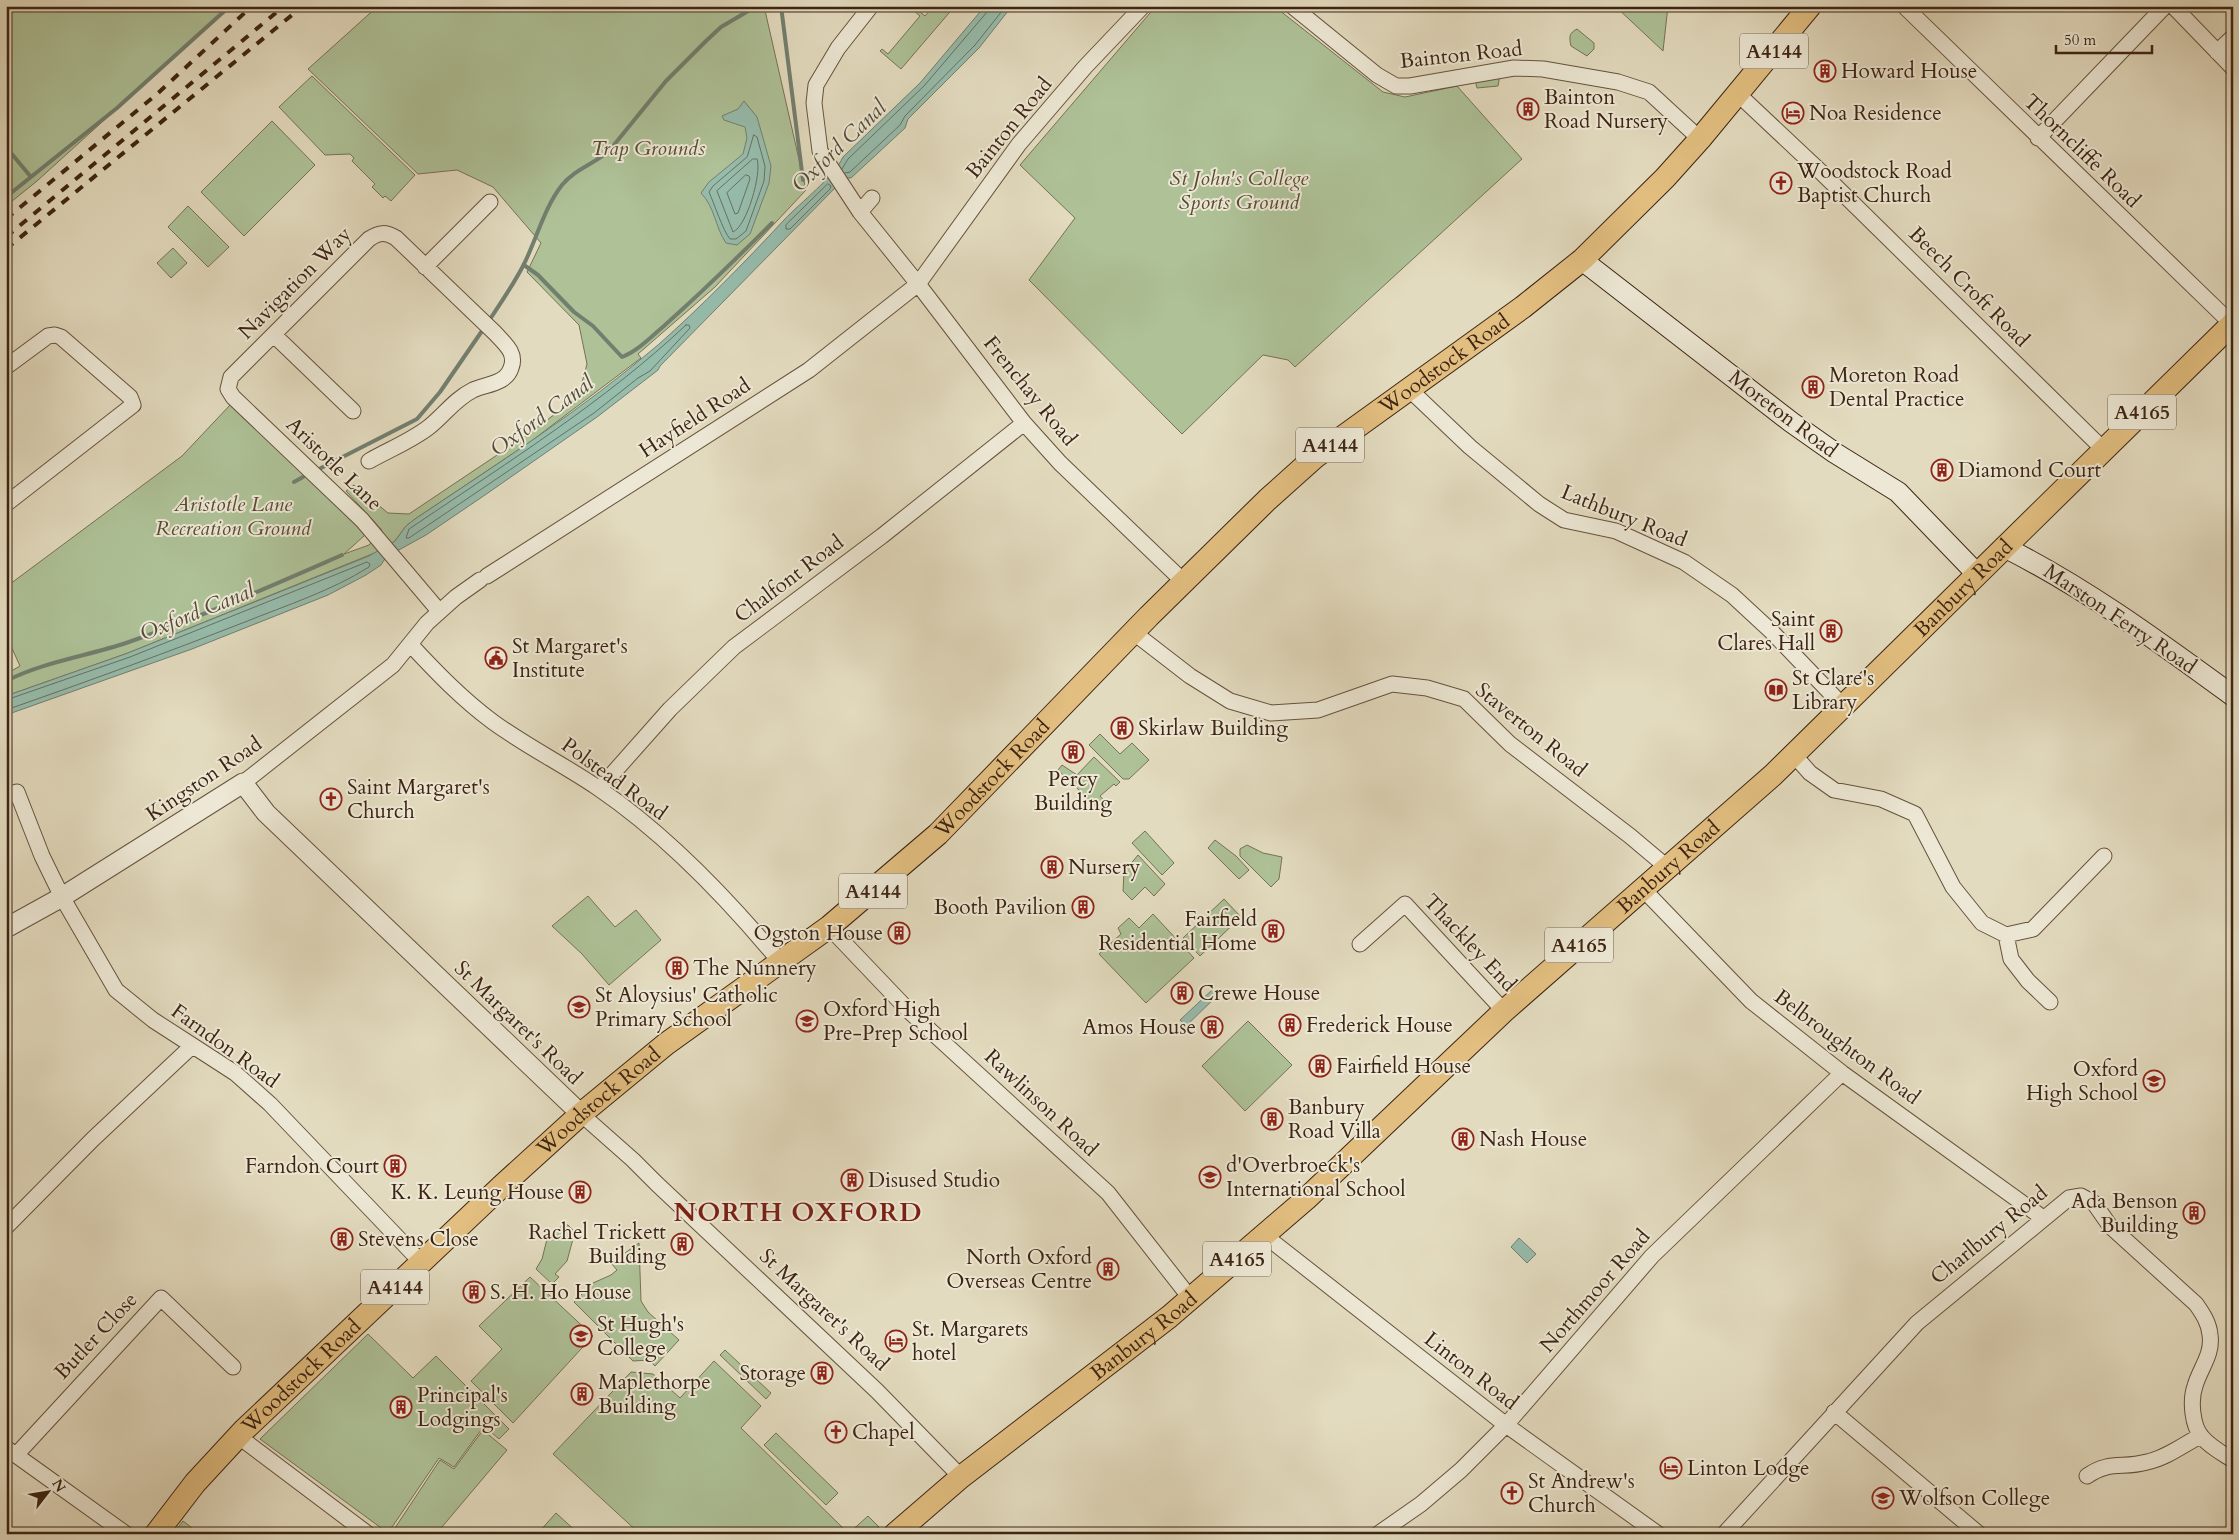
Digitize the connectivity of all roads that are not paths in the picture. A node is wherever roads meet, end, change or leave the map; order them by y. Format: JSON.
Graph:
{"nodes":[{"id":1,"x":870,"y":6,"type":"edge"},
{"id":2,"x":1142,"y":6,"type":"edge"},
{"id":3,"x":1292,"y":6,"type":"edge"},
{"id":4,"x":1810,"y":6,"type":"edge"},
{"id":5,"x":1904,"y":6,"type":"edge"},
{"id":6,"x":2165,"y":6,"type":"edge"},
{"id":7,"x":2173,"y":6,"type":"edge"},
{"id":8,"x":2233,"y":36,"type":"edge"},
{"id":9,"x":2217,"y":52,"type":"junction"},
{"id":10,"x":2233,"y":68,"type":"edge"},
{"id":11,"x":1738,"y":94,"type":"junction"},
{"id":12,"x":2038,"y":138,"type":"junction"},
{"id":13,"x":1700,"y":139,"type":"junction"},
{"id":14,"x":872,"y":198,"type":"dead end"},
{"id":15,"x":490,"y":202,"type":"dead end"},
{"id":16,"x":860,"y":212,"type":"junction"},
{"id":17,"x":1582,"y":260,"type":"junction"},
{"id":18,"x":425,"y":267,"type":"junction"},
{"id":19,"x":918,"y":284,"type":"junction"},
{"id":20,"x":2232,"y":324,"type":"edge"},
{"id":21,"x":274,"y":335,"type":"junction"},
{"id":22,"x":6,"y":367,"type":"edge"},
{"id":23,"x":1408,"y":388,"type":"junction"},
{"id":24,"x":228,"y":389,"type":"joint"},
{"id":25,"x":353,"y":411,"type":"dead end"},
{"id":26,"x":1024,"y":424,"type":"junction"},
{"id":27,"x":2104,"y":450,"type":"junction"},
{"id":28,"x":368,"y":461,"type":"dead end"},
{"id":29,"x":6,"y":504,"type":"edge"},
{"id":30,"x":2004,"y":547,"type":"junction"},
{"id":31,"x":408,"y":572,"type":"junction"},
{"id":32,"x":1977,"y":574,"type":"junction"},
{"id":33,"x":1184,"y":582,"type":"junction"},
{"id":34,"x":439,"y":611,"type":"junction"},
{"id":35,"x":427,"y":623,"type":"junction"},
{"id":36,"x":1133,"y":632,"type":"junction"},
{"id":37,"x":410,"y":644,"type":"junction"},
{"id":38,"x":2233,"y":696,"type":"edge"},
{"id":39,"x":1843,"y":706,"type":"junction"},
{"id":40,"x":1794,"y":755,"type":"junction"},
{"id":41,"x":243,"y":783,"type":"junction"},
{"id":42,"x":599,"y":789,"type":"junction"},
{"id":43,"x":12,"y":794,"type":"edge"},
{"id":44,"x":2104,"y":856,"type":"dead end"},
{"id":45,"x":1668,"y":868,"type":"junction"},
{"id":46,"x":1643,"y":889,"type":"junction"},
{"id":47,"x":62,"y":897,"type":"junction"},
{"id":48,"x":829,"y":927,"type":"junction"},
{"id":49,"x":6,"y":928,"type":"edge"},
{"id":50,"x":2006,"y":935,"type":"junction"},
{"id":51,"x":1360,"y":944,"type":"dead end"},
{"id":52,"x":781,"y":962,"type":"junction"},
{"id":53,"x":2050,"y":1002,"type":"dead end"},
{"id":54,"x":1504,"y":1011,"type":"junction"},
{"id":55,"x":192,"y":1046,"type":"junction"},
{"id":56,"x":1842,"y":1073,"type":"junction"},
{"id":57,"x":581,"y":1114,"type":"junction"},
{"id":58,"x":2043,"y":1218,"type":"junction"},
{"id":59,"x":6,"y":1226,"type":"edge"},
{"id":60,"x":1264,"y":1235,"type":"junction"},
{"id":61,"x":421,"y":1262,"type":"junction"},
{"id":62,"x":1191,"y":1299,"type":"junction"},
{"id":63,"x":233,"y":1367,"type":"dead end"},
{"id":64,"x":1834,"y":1412,"type":"junction"},
{"id":65,"x":1506,"y":1425,"type":"junction"},
{"id":66,"x":238,"y":1436,"type":"junction"},
{"id":67,"x":2200,"y":1436,"type":"junction"},
{"id":68,"x":11,"y":1451,"type":"edge"},
{"id":69,"x":2233,"y":1460,"type":"edge"},
{"id":70,"x":2086,"y":1476,"type":"dead end"},
{"id":71,"x":961,"y":1477,"type":"junction"},
{"id":72,"x":126,"y":1534,"type":"edge"},
{"id":73,"x":156,"y":1534,"type":"edge"},
{"id":74,"x":368,"y":1534,"type":"edge"},
{"id":75,"x":894,"y":1534,"type":"edge"},
{"id":76,"x":1378,"y":1534,"type":"edge"},
{"id":77,"x":1658,"y":1534,"type":"edge"},
{"id":78,"x":1724,"y":1534,"type":"edge"},
{"id":79,"x":1979,"y":1534,"type":"edge"}],
"edges":[{"from":1,"to":16,"type":"street","name":"Frenchay Road"},
{"from":2,"to":19,"type":"street","name":"Bainton Road"},
{"from":3,"to":13,"type":"street","name":"Bainton Road"},
{"from":4,"to":11,"type":"main road","name":"Woodstock Road","number":"A4144"},
{"from":5,"to":12,"type":"street","name":"Thorncliffe Road"},
{"from":6,"to":12,"type":"street"},
{"from":7,"to":9,"type":"street"},
{"from":8,"to":9,"type":"street"},
{"from":9,"to":10,"type":"street"},
{"from":11,"to":13,"type":"main road","name":"Woodstock Road","number":"A4144"},
{"from":11,"to":27,"type":"street","name":"Beech Croft Road"},
{"from":12,"to":20,"type":"street","name":"Thorncliffe Road"},
{"from":13,"to":17,"type":"main road","name":"Woodstock Road","number":"A4144"},
{"from":14,"to":16,"type":"street"},
{"from":15,"to":18,"type":"street"},
{"from":16,"to":19,"type":"street","name":"Frenchay Road"},
{"from":17,"to":23,"type":"main road","name":"Woodstock Road","number":"A4144"},
{"from":17,"to":32,"type":"main road","name":"Moreton Road"},
{"from":18,"to":21,"type":"street","name":"Navigation Way"},
{"from":18,"to":28,"type":"street","name":"Navigation Way"},
{"from":19,"to":26,"type":"street","name":"Frenchay Road"},
{"from":19,"to":34,"type":"street","name":"Hayfield Road"},
{"from":20,"to":27,"type":"main road","name":"Banbury Road","number":"A4165"},
{"from":21,"to":24,"type":"street","name":"Navigation Way"},
{"from":21,"to":25,"type":"street"},
{"from":22,"to":29,"type":"street"},
{"from":23,"to":33,"type":"main road","name":"Woodstock Road","number":"A4144"},
{"from":23,"to":39,"type":"street","name":"Lathbury Road"},
{"from":24,"to":31,"type":"street","name":"Aristotle Lane"},
{"from":26,"to":33,"type":"street","name":"Frenchay Road"},
{"from":26,"to":42,"type":"street","name":"Chalfont Road"},
{"from":27,"to":30,"type":"main road","name":"Banbury Road","number":"A4165"},
{"from":30,"to":32,"type":"main road","name":"Banbury Road","number":"A4165"},
{"from":30,"to":38,"type":"main road","name":"Marston Ferry Road"},
{"from":31,"to":34,"type":"street","name":"Aristotle Lane"},
{"from":31,"to":35,"type":"street","name":"Aristotle Lane"},
{"from":32,"to":39,"type":"main road","name":"Banbury Road","number":"A4165"},
{"from":33,"to":36,"type":"main road","name":"Woodstock Road","number":"A4144"},
{"from":34,"to":35,"type":"street","name":"Hayfield Road"},
{"from":35,"to":37,"type":"street","name":"Hayfield Road"},
{"from":36,"to":45,"type":"street","name":"Staverton Road"},
{"from":36,"to":48,"type":"main road","name":"Woodstock Road","number":"A4144"},
{"from":37,"to":41,"type":"street","name":"Kingston Road"},
{"from":37,"to":42,"type":"street","name":"Polstead Road"},
{"from":39,"to":40,"type":"main road","name":"Banbury Road","number":"A4165"},
{"from":40,"to":45,"type":"main road","name":"Banbury Road","number":"A4165"},
{"from":40,"to":50,"type":"street"},
{"from":41,"to":47,"type":"street","name":"Kingston Road"},
{"from":41,"to":57,"type":"street","name":"St Margaret's Road"},
{"from":42,"to":52,"type":"street","name":"Polstead Road"},
{"from":43,"to":47,"type":"street","name":"Farndon Road"},
{"from":44,"to":50,"type":"street"},
{"from":45,"to":46,"type":"main road","name":"Banbury Road","number":"A4165"},
{"from":46,"to":54,"type":"main road","name":"Banbury Road","number":"A4165"},
{"from":46,"to":56,"type":"street","name":"Belbroughton Road"},
{"from":47,"to":49,"type":"street","name":"Kingston Road"},
{"from":47,"to":55,"type":"street","name":"Farndon Road"},
{"from":48,"to":52,"type":"main road","name":"Woodstock Road","number":"A4144"},
{"from":48,"to":62,"type":"street","name":"Rawlinson Road"},
{"from":50,"to":53,"type":"street"},
{"from":51,"to":54,"type":"street","name":"Thackley End"},
{"from":52,"to":57,"type":"main road","name":"Woodstock Road","number":"A4144"},
{"from":54,"to":60,"type":"main road","name":"Banbury Road","number":"A4165"},
{"from":55,"to":59,"type":"street"},
{"from":55,"to":61,"type":"street","name":"Farndon Road"},
{"from":56,"to":58,"type":"street","name":"Belbroughton Road"},
{"from":56,"to":65,"type":"street","name":"Northmoor Road"},
{"from":57,"to":61,"type":"main road","name":"Woodstock Road","number":"A4144"},
{"from":57,"to":71,"type":"street","name":"St Margaret's Road"},
{"from":58,"to":64,"type":"street","name":"Charlbury Road"},
{"from":58,"to":67,"type":"street","name":"Charlbury Road"},
{"from":60,"to":62,"type":"main road","name":"Banbury Road","number":"A4165"},
{"from":60,"to":65,"type":"street","name":"Linton Road"},
{"from":61,"to":66,"type":"main road","name":"Woodstock Road","number":"A4144"},
{"from":62,"to":71,"type":"main road","name":"Banbury Road","number":"A4165"},
{"from":63,"to":68,"type":"street","name":"Butler Close"},
{"from":64,"to":78,"type":"street","name":"Charlbury Road"},
{"from":64,"to":79,"type":"street"},
{"from":65,"to":76,"type":"street","name":"Northmoor Road"},
{"from":65,"to":77,"type":"street","name":"Linton Road"},
{"from":66,"to":73,"type":"main road","name":"Woodstock Road","number":"A4144"},
{"from":66,"to":74,"type":"street"},
{"from":67,"to":69,"type":"street"},
{"from":67,"to":70,"type":"street"},
{"from":68,"to":72,"type":"street"},
{"from":71,"to":75,"type":"main road","name":"Banbury Road","number":"A4165"}]}
